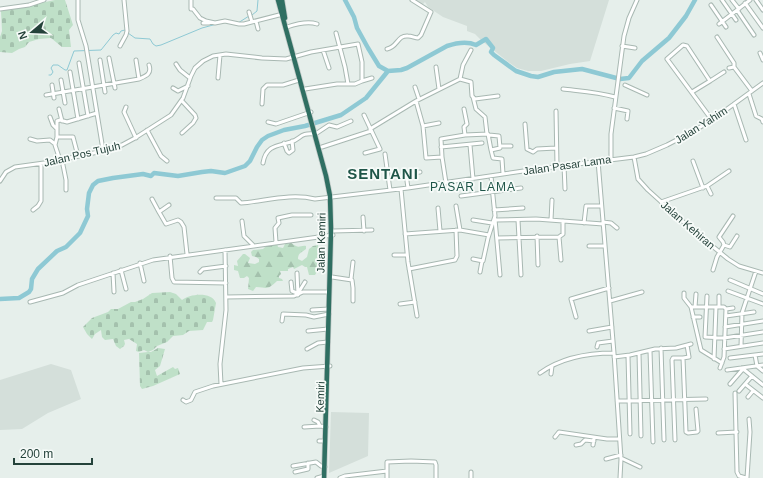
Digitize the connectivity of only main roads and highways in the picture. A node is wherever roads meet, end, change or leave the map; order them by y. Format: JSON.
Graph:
{"nodes":[{"id":1,"x":280,"y":1,"type":"edge"},
{"id":2,"x":283,"y":14,"type":"junction"},
{"id":3,"x":294,"y":57,"type":"junction"},
{"id":4,"x":311,"y":115,"type":"junction"},
{"id":5,"x":316,"y":132,"type":"junction"},
{"id":6,"x":331,"y":196,"type":"junction"},
{"id":7,"x":333,"y":234,"type":"junction"},
{"id":8,"x":329,"y":314,"type":"junction"},
{"id":9,"x":328,"y":366,"type":"junction"},
{"id":10,"x":325,"y":477,"type":"edge"}],
"edges":[{"from":1,"to":2,"type":"highway","name":"Jalan Kemiri"},
{"from":2,"to":3,"type":"highway","name":"Jalan Kemiri"},
{"from":2,"to":3,"type":"highway","name":"Jalan Kemiri"},
{"from":3,"to":4,"type":"highway","name":"Jalan Kemiri"},
{"from":3,"to":4,"type":"highway","name":"Jalan Kemiri"},
{"from":4,"to":5,"type":"highway","name":"Jalan Kemiri"},
{"from":5,"to":6,"type":"highway","name":"Jalan Kemiri"},
{"from":5,"to":6,"type":"highway","name":"Jalan Kemiri"},
{"from":6,"to":7,"type":"highway","name":"Jalan Kemiri"},
{"from":7,"to":8,"type":"highway","name":"Jalan Kemiri"},
{"from":7,"to":8,"type":"highway","name":"Jalan Kemiri"},
{"from":8,"to":9,"type":"highway","name":"Kemiri"},
{"from":8,"to":9,"type":"highway","name":"Jalan Kemiri"},
{"from":9,"to":10,"type":"highway","name":"Kemiri"},
{"from":9,"to":10,"type":"highway","name":"Jalan Kemiri"}]}
